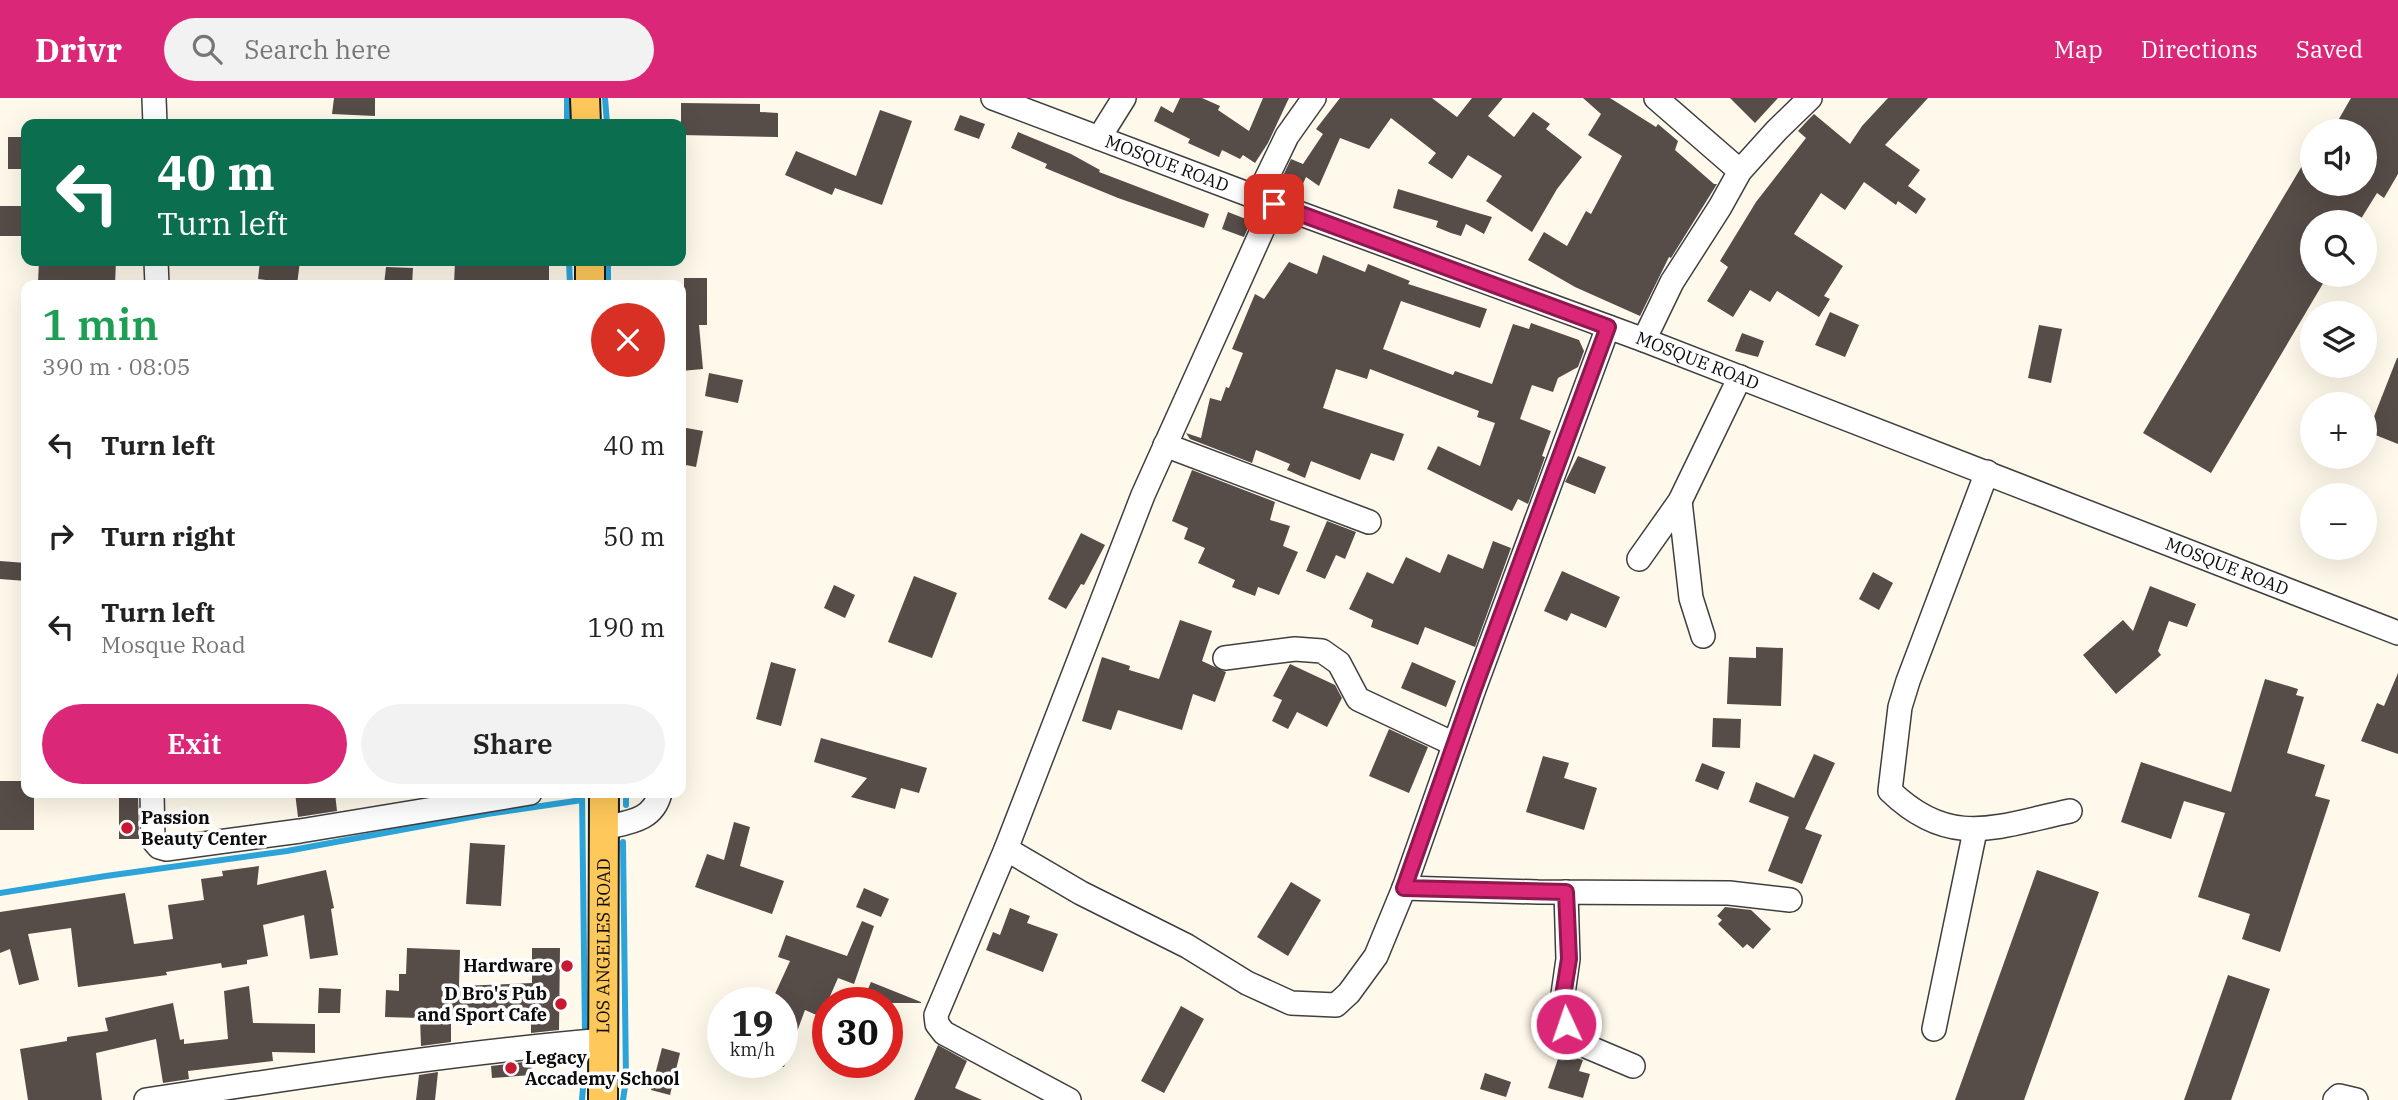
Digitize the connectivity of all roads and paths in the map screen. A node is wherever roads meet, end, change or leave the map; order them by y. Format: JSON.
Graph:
{"nodes":[{"id":1,"x":154,"y":98,"type":"edge"},
{"id":2,"x":585,"y":98,"type":"edge"},
{"id":3,"x":993,"y":98,"type":"edge"},
{"id":4,"x":1124,"y":98,"type":"edge"},
{"id":5,"x":1314,"y":98,"type":"edge"},
{"id":6,"x":1656,"y":98,"type":"edge"},
{"id":7,"x":1810,"y":98,"type":"edge"},
{"id":8,"x":155,"y":119,"type":"edge"},
{"id":9,"x":586,"y":119,"type":"edge"},
{"id":10,"x":1100,"y":138,"type":"junction"},
{"id":11,"x":1740,"y":171,"type":"junction"},
{"id":12,"x":1265,"y":201,"type":"junction"},
{"id":13,"x":1608,"y":327,"type":"junction"},
{"id":14,"x":1644,"y":340,"type":"junction"},
{"id":15,"x":1740,"y":377,"type":"junction"},
{"id":16,"x":1165,"y":445,"type":"junction"},
{"id":17,"x":1987,"y":472,"type":"junction"},
{"id":18,"x":1680,"y":501,"type":"junction"},
{"id":19,"x":1369,"y":522,"type":"dead end"},
{"id":20,"x":1639,"y":559,"type":"dead end"},
{"id":21,"x":2398,"y":633,"type":"edge"},
{"id":22,"x":1703,"y":636,"type":"dead end"},
{"id":23,"x":1225,"y":659,"type":"dead end"},
{"id":24,"x":1454,"y":744,"type":"junction"},
{"id":25,"x":152,"y":798,"type":"edge"},
{"id":26,"x":500,"y":798,"type":"edge"},
{"id":27,"x":604,"y":798,"type":"edge"},
{"id":28,"x":659,"y":798,"type":"edge"},
{"id":29,"x":2070,"y":811,"type":"dead end"},
{"id":30,"x":604,"y":828,"type":"junction"},
{"id":31,"x":1975,"y":831,"type":"junction"},
{"id":32,"x":1006,"y":849,"type":"junction"},
{"id":33,"x":1404,"y":888,"type":"junction"},
{"id":34,"x":1566,"y":892,"type":"junction"},
{"id":35,"x":1790,"y":900,"type":"dead end"},
{"id":36,"x":1934,"y":1028,"type":"dead end"},
{"id":37,"x":604,"y":1040,"type":"junction"},
{"id":38,"x":1633,"y":1066,"type":"dead end"},
{"id":39,"x":146,"y":1100,"type":"edge"},
{"id":40,"x":603,"y":1100,"type":"edge"},
{"id":41,"x":1069,"y":1100,"type":"edge"},
{"id":42,"x":2335,"y":1100,"type":"edge"},
{"id":43,"x":2356,"y":1100,"type":"edge"}],
"edges":[{"from":1,"to":8,"type":"street"},
{"from":2,"to":9,"type":"main road"},
{"from":3,"to":10,"type":"street","name":"MOSQUE ROAD"},
{"from":4,"to":10,"type":"street"},
{"from":5,"to":12,"type":"street"},
{"from":6,"to":11,"type":"street"},
{"from":7,"to":11,"type":"street"},
{"from":10,"to":12,"type":"street","name":"MOSQUE ROAD"},
{"from":11,"to":14,"type":"street"},
{"from":12,"to":13,"type":"street","name":"MOSQUE ROAD"},
{"from":12,"to":16,"type":"street"},
{"from":13,"to":14,"type":"street","name":"MOSQUE ROAD"},
{"from":13,"to":24,"type":"street"},
{"from":14,"to":15,"type":"street","name":"MOSQUE ROAD"},
{"from":15,"to":17,"type":"street","name":"MOSQUE ROAD"},
{"from":15,"to":18,"type":"street"},
{"from":16,"to":19,"type":"street"},
{"from":16,"to":32,"type":"street"},
{"from":17,"to":21,"type":"street","name":"MOSQUE ROAD"},
{"from":17,"to":31,"type":"street"},
{"from":18,"to":20,"type":"street"},
{"from":18,"to":22,"type":"street"},
{"from":23,"to":24,"type":"street"},
{"from":24,"to":33,"type":"street"},
{"from":25,"to":26,"type":"street"},
{"from":27,"to":30,"type":"main road","name":"LOS ANGELES ROAD"},
{"from":28,"to":30,"type":"street"},
{"from":29,"to":31,"type":"street"},
{"from":30,"to":37,"type":"main road","name":"LOS ANGELES ROAD"},
{"from":31,"to":36,"type":"street"},
{"from":32,"to":33,"type":"street"},
{"from":32,"to":41,"type":"street"},
{"from":33,"to":34,"type":"street"},
{"from":34,"to":35,"type":"street"},
{"from":34,"to":38,"type":"street"},
{"from":37,"to":39,"type":"street"},
{"from":37,"to":40,"type":"main road","name":"LOS ANGELES ROAD"},
{"from":42,"to":43,"type":"street"}]}
